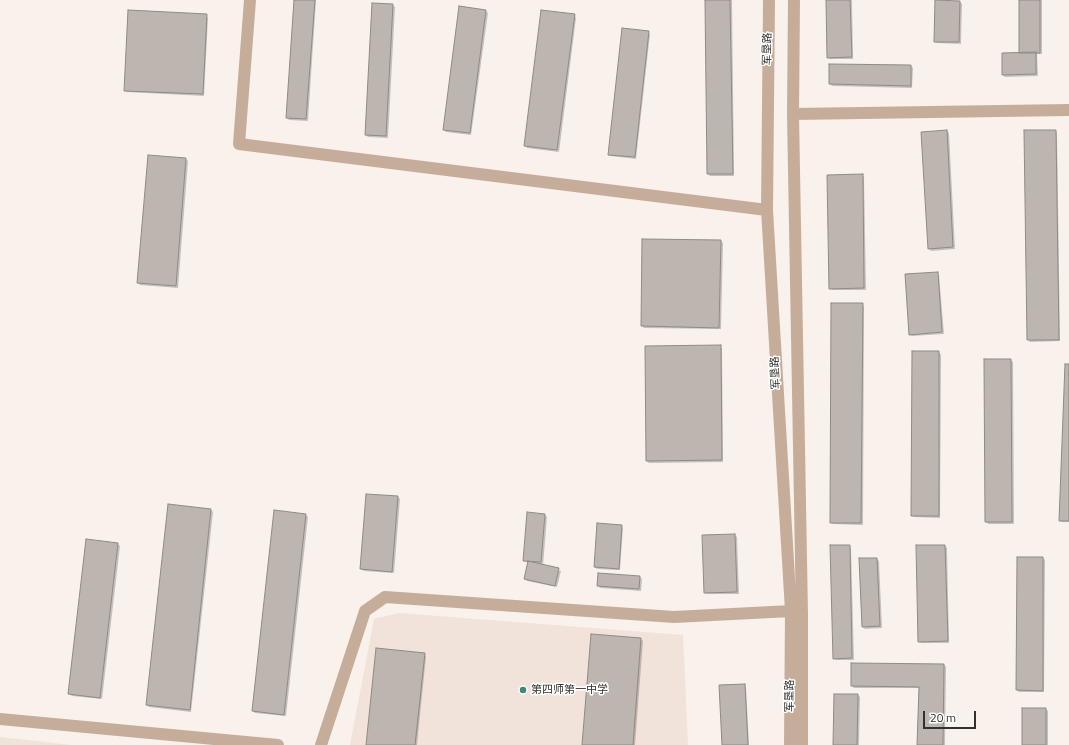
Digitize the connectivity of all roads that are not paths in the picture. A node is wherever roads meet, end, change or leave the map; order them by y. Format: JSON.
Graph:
{"nodes":[{"id":1,"x":250,"y":0,"type":"edge"},
{"id":2,"x":769,"y":0,"type":"edge"},
{"id":3,"x":794,"y":0,"type":"edge"},
{"id":4,"x":1069,"y":110,"type":"edge"},
{"id":5,"x":793,"y":114,"type":"junction"},
{"id":6,"x":767,"y":210,"type":"junction"},
{"id":7,"x":796,"y":612,"type":"junction"},
{"id":8,"x":0,"y":719,"type":"edge"},
{"id":9,"x":278,"y":745,"type":"edge"},
{"id":10,"x":321,"y":745,"type":"edge"},
{"id":11,"x":790,"y":745,"type":"edge"},
{"id":12,"x":802,"y":745,"type":"edge"}],
"edges":[{"from":1,"to":6,"type":"street"},
{"from":2,"to":6,"type":"street","name":"军垦路"},
{"from":3,"to":5,"type":"street","name":"军垦路"},
{"from":4,"to":5,"type":"street"},
{"from":5,"to":7,"type":"street","name":"军垦路"},
{"from":6,"to":7,"type":"street","name":"军垦路"},
{"from":7,"to":10,"type":"street"},
{"from":7,"to":11,"type":"street","name":"军垦路"},
{"from":7,"to":12,"type":"street","name":"军垦路"},
{"from":8,"to":9,"type":"street"}]}
